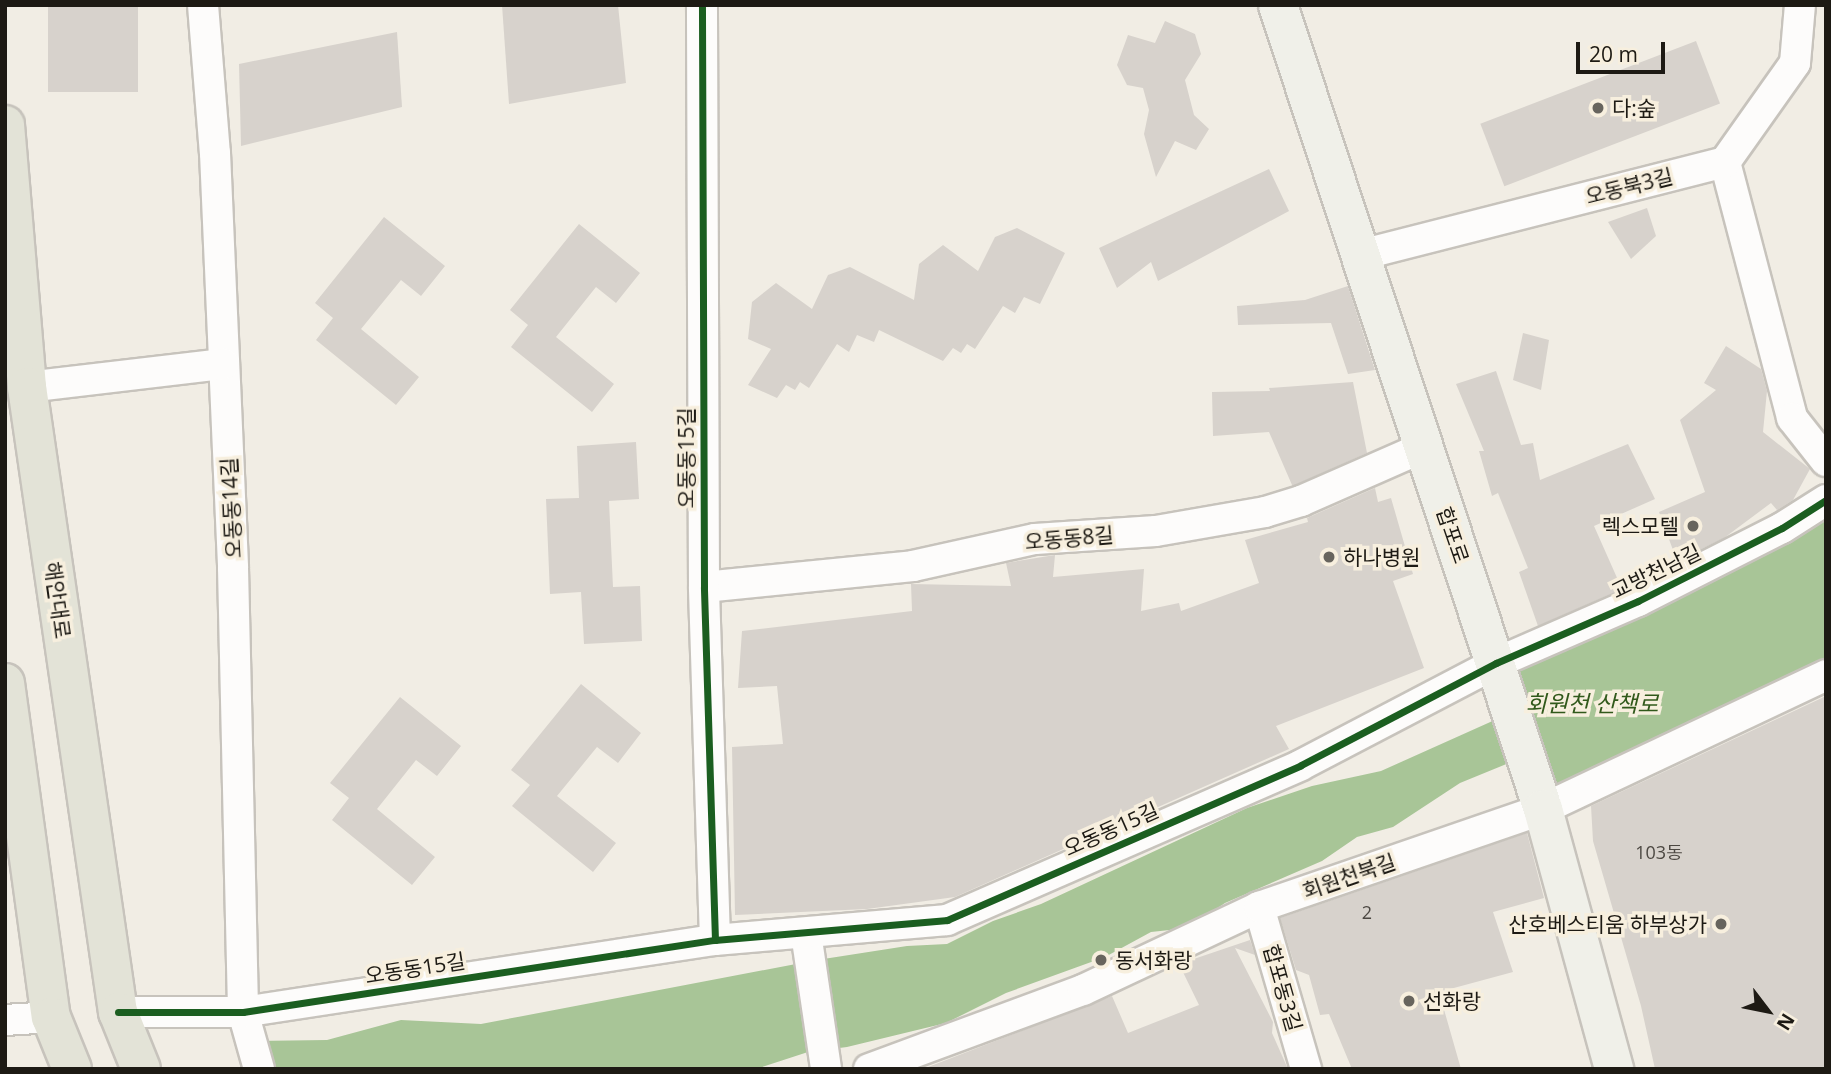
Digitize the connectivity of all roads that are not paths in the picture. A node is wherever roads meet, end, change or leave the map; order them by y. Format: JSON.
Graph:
{"nodes":[{"id":1,"x":203,"y":5,"type":"edge"},
{"id":2,"x":702,"y":5,"type":"edge"},
{"id":3,"x":1278,"y":5,"type":"edge"},
{"id":4,"x":1800,"y":5,"type":"edge"},
{"id":5,"x":5,"y":125,"type":"edge"},
{"id":6,"x":1725,"y":162,"type":"junction"},
{"id":7,"x":1360,"y":255,"type":"junction"},
{"id":8,"x":224,"y":364,"type":"junction"},
{"id":9,"x":27,"y":387,"type":"junction"},
{"id":10,"x":1423,"y":447,"type":"junction"},
{"id":11,"x":1826,"y":461,"type":"edge"},
{"id":12,"x":1826,"y":500,"type":"edge"},
{"id":13,"x":704,"y":587,"type":"junction"},
{"id":14,"x":1496,"y":663,"type":"junction"},
{"id":15,"x":1826,"y":675,"type":"edge"},
{"id":16,"x":5,"y":683,"type":"edge"},
{"id":17,"x":1543,"y":809,"type":"junction"},
{"id":18,"x":1259,"y":907,"type":"junction"},
{"id":19,"x":806,"y":933,"type":"junction"},
{"id":20,"x":715,"y":940,"type":"junction"},
{"id":21,"x":118,"y":1012,"type":"junction"},
{"id":22,"x":243,"y":1012,"type":"junction"},
{"id":23,"x":51,"y":1017,"type":"junction"},
{"id":24,"x":5,"y":1020,"type":"edge"},
{"id":25,"x":72,"y":1069,"type":"edge"},
{"id":26,"x":141,"y":1069,"type":"edge"},
{"id":27,"x":259,"y":1069,"type":"edge"},
{"id":28,"x":826,"y":1069,"type":"edge"},
{"id":29,"x":869,"y":1069,"type":"edge"},
{"id":30,"x":1306,"y":1069,"type":"edge"},
{"id":31,"x":1614,"y":1069,"type":"edge"}],
"edges":[{"from":1,"to":8,"type":"street","name":"오동동14길"},
{"from":2,"to":13,"type":"street","name":"오동동15길"},
{"from":3,"to":7,"type":"main road","name":"합포로"},
{"from":4,"to":6,"type":"street"},
{"from":5,"to":9,"type":"main road","name":"해안대로"},
{"from":6,"to":7,"type":"street","name":"오동북3길"},
{"from":6,"to":11,"type":"street"},
{"from":7,"to":10,"type":"main road","name":"합포로"},
{"from":8,"to":9,"type":"street"},
{"from":8,"to":22,"type":"street","name":"오동동14길"},
{"from":9,"to":21,"type":"main road","name":"해안대로"},
{"from":10,"to":13,"type":"street","name":"오동동8길"},
{"from":10,"to":14,"type":"main road","name":"합포로"},
{"from":12,"to":14,"type":"street","name":"교방천남길"},
{"from":13,"to":20,"type":"street","name":"오동동15길"},
{"from":14,"to":17,"type":"main road","name":"합포로"},
{"from":14,"to":19,"type":"street","name":"오동동15길"},
{"from":15,"to":17,"type":"street","name":"회원천북길"},
{"from":16,"to":23,"type":"main road"},
{"from":17,"to":18,"type":"street","name":"회원천북길"},
{"from":17,"to":31,"type":"main road","name":"합포로"},
{"from":18,"to":29,"type":"street","name":"회원천북길"},
{"from":18,"to":30,"type":"street","name":"합포동3길"},
{"from":19,"to":20,"type":"street","name":"오동동15길"},
{"from":19,"to":28,"type":"street"},
{"from":20,"to":22,"type":"street","name":"오동동15길"},
{"from":21,"to":22,"type":"street","name":"오동동15길"},
{"from":21,"to":26,"type":"main road","name":"해안대로"},
{"from":22,"to":27,"type":"street","name":"오동동14길"},
{"from":23,"to":24,"type":"street"},
{"from":23,"to":25,"type":"main road"}]}
